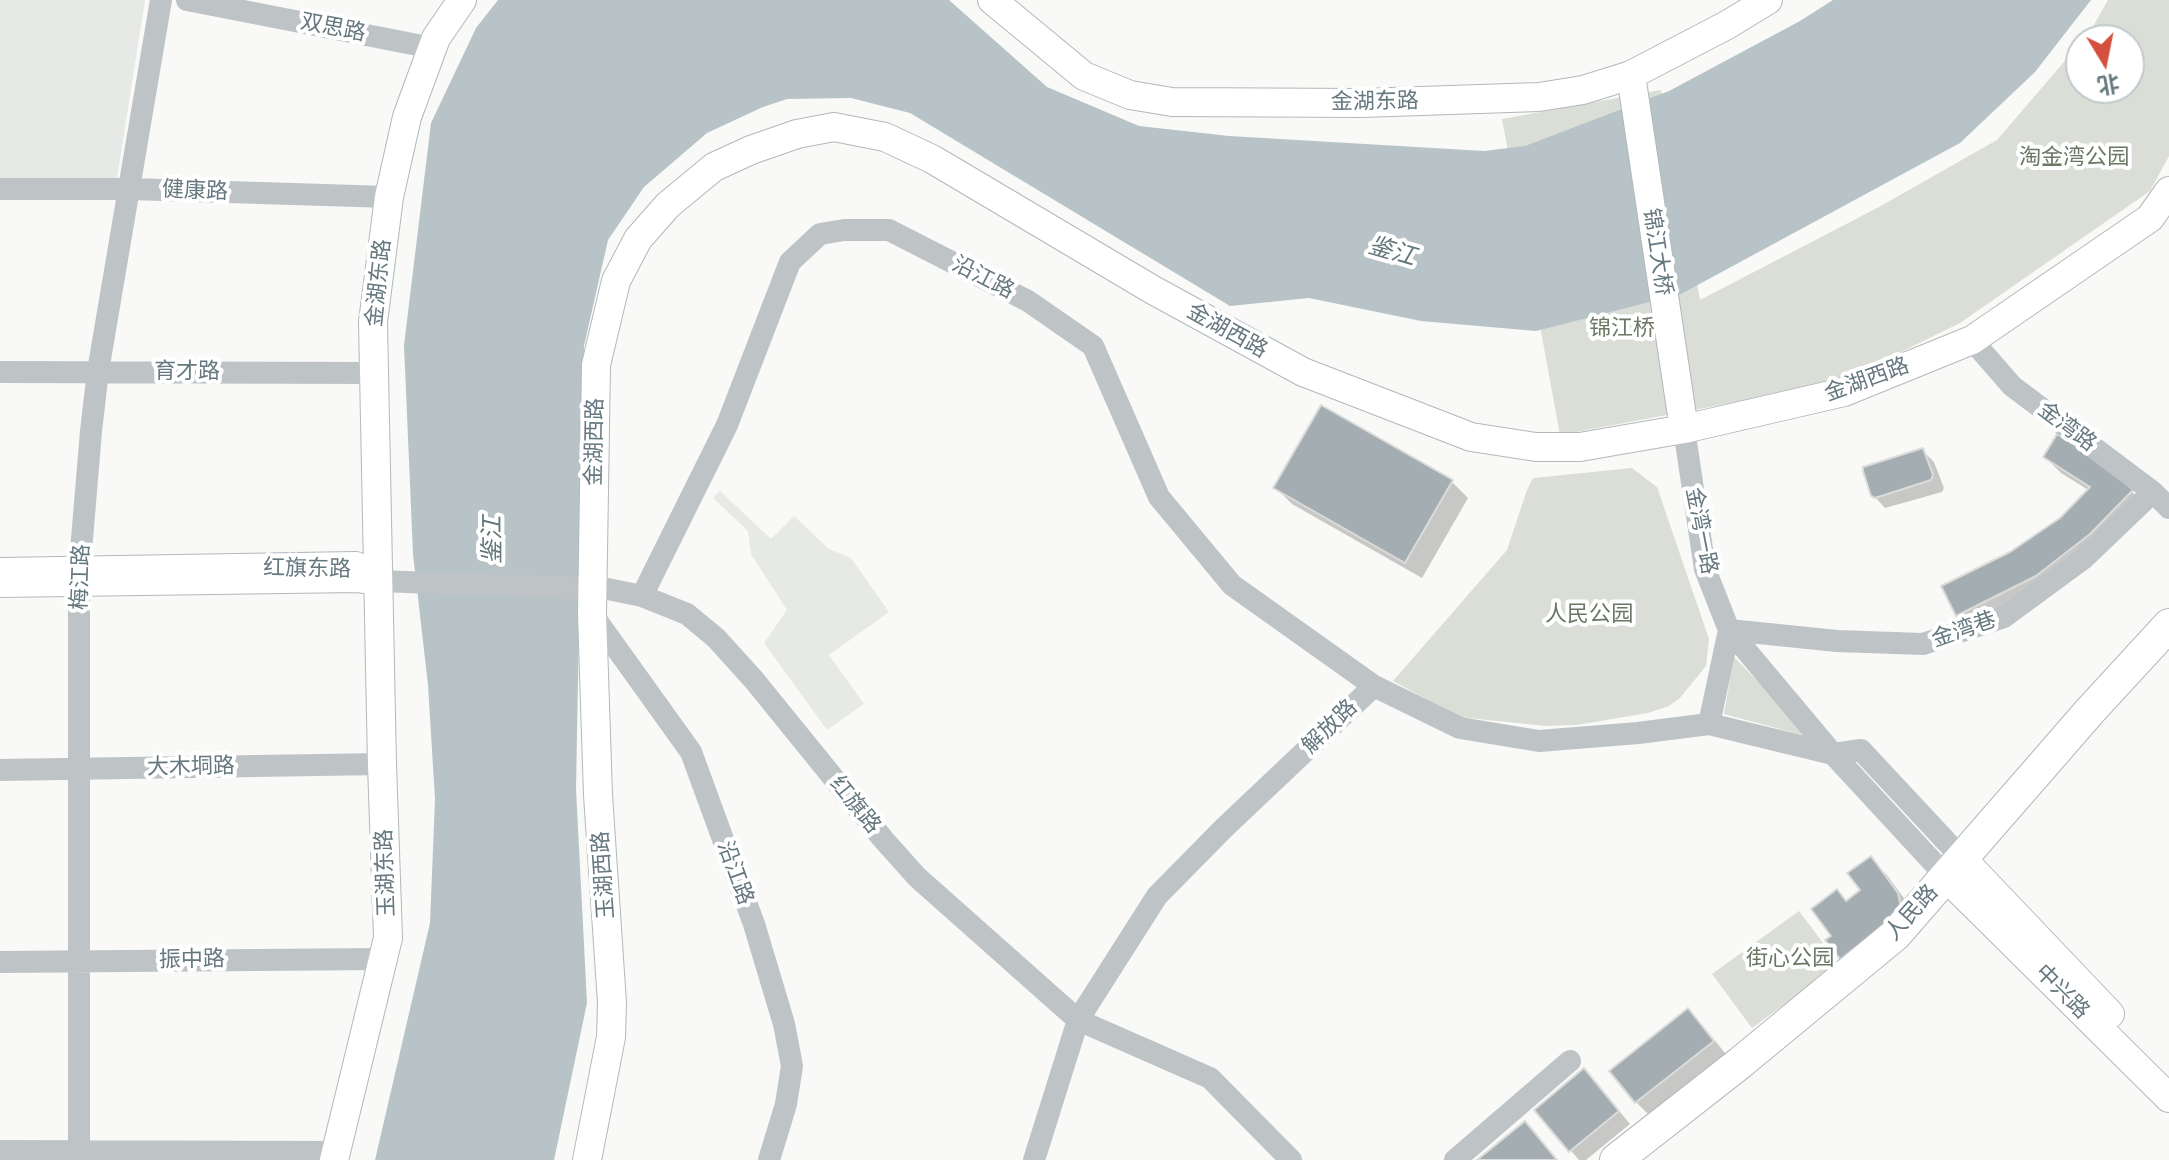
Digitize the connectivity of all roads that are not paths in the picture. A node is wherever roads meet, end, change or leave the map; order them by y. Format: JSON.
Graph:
{"nodes":[{"id":1,"x":161,"y":0,"type":"edge"},
{"id":2,"x":187,"y":0,"type":"edge"},
{"id":3,"x":436,"y":0,"type":"edge"},
{"id":4,"x":462,"y":0,"type":"edge"},
{"id":5,"x":992,"y":0,"type":"edge"},
{"id":6,"x":1753,"y":4,"type":"edge"},
{"id":7,"x":434,"y":43,"type":"junction"},
{"id":8,"x":1631,"y":75,"type":"junction"},
{"id":9,"x":0,"y":189,"type":"edge"},
{"id":10,"x":131,"y":189,"type":"junction"},
{"id":11,"x":2168,"y":196,"type":"edge"},
{"id":12,"x":389,"y":197,"type":"junction"},
{"id":13,"x":1972,"y":340,"type":"junction"},
{"id":14,"x":98,"y":371,"type":"junction"},
{"id":15,"x":0,"y":372,"type":"edge"},
{"id":16,"x":374,"y":373,"type":"junction"},
{"id":17,"x":1684,"y":429,"type":"junction"},
{"id":18,"x":2165,"y":502,"type":"edge"},
{"id":19,"x":0,"y":572,"type":"edge"},
{"id":20,"x":80,"y":576,"type":"junction"},
{"id":21,"x":378,"y":581,"type":"junction"},
{"id":22,"x":0,"y":583,"type":"edge"},
{"id":23,"x":642,"y":596,"type":"junction"},
{"id":24,"x":592,"y":601,"type":"junction"},
{"id":25,"x":2169,"y":625,"type":"edge"},
{"id":26,"x":1729,"y":630,"type":"junction"},
{"id":27,"x":2169,"y":646,"type":"edge"},
{"id":28,"x":1374,"y":686,"type":"junction"},
{"id":29,"x":1709,"y":724,"type":"junction"},
{"id":30,"x":1833,"y":754,"type":"junction"},
{"id":31,"x":382,"y":764,"type":"junction"},
{"id":32,"x":80,"y":769,"type":"junction"},
{"id":33,"x":0,"y":770,"type":"edge"},
{"id":34,"x":1958,"y":872,"type":"junction"},
{"id":35,"x":383,"y":959,"type":"junction"},
{"id":36,"x":80,"y":961,"type":"junction"},
{"id":37,"x":0,"y":962,"type":"edge"},
{"id":38,"x":1078,"y":1020,"type":"junction"},
{"id":39,"x":1570,"y":1061,"type":"dead end"},
{"id":40,"x":2169,"y":1075,"type":"edge"},
{"id":41,"x":2169,"y":1098,"type":"edge"},
{"id":42,"x":0,"y":1151,"type":"edge"},
{"id":43,"x":79,"y":1156,"type":"edge"},
{"id":44,"x":335,"y":1156,"type":"edge"},
{"id":45,"x":587,"y":1160,"type":"edge"},
{"id":46,"x":769,"y":1160,"type":"edge"},
{"id":47,"x":1034,"y":1160,"type":"edge"},
{"id":48,"x":1291,"y":1160,"type":"edge"},
{"id":49,"x":1455,"y":1160,"type":"edge"},
{"id":50,"x":1616,"y":1160,"type":"edge"},
{"id":51,"x":1639,"y":1160,"type":"edge"}],
"edges":[{"from":1,"to":10,"type":"street","name":"梅江路"},
{"from":2,"to":7,"type":"street","name":"双思路"},
{"from":3,"to":7,"type":"main road"},
{"from":4,"to":7,"type":"main road","name":"金湖东路"},
{"from":5,"to":8,"type":"main road","name":"金湖东路"},
{"from":6,"to":8,"type":"main road","name":"金湖东路"},
{"from":7,"to":12,"type":"main road","name":"金湖东路"},
{"from":8,"to":17,"type":"main road","name":"锦江大桥"},
{"from":9,"to":10,"type":"street","name":"健康路"},
{"from":10,"to":12,"type":"street","name":"健康路"},
{"from":10,"to":14,"type":"street","name":"梅江路"},
{"from":11,"to":13,"type":"main road","name":"金湖西路"},
{"from":12,"to":16,"type":"main road","name":"金湖东路"},
{"from":13,"to":17,"type":"main road","name":"金湖西路"},
{"from":13,"to":18,"type":"street","name":"金湾路"},
{"from":14,"to":15,"type":"street","name":"育才路"},
{"from":14,"to":16,"type":"street","name":"育才路"},
{"from":14,"to":20,"type":"street","name":"梅江路"},
{"from":16,"to":21,"type":"main road","name":"金湖东路"},
{"from":17,"to":24,"type":"main road","name":"金湖西路"},
{"from":17,"to":26,"type":"street","name":"金湾一路"},
{"from":18,"to":26,"type":"street","name":"金湾巷"},
{"from":19,"to":20,"type":"main road","name":"红旗东路"},
{"from":20,"to":21,"type":"main road","name":"红旗东路"},
{"from":20,"to":22,"type":"main road","name":"红旗东路"},
{"from":20,"to":32,"type":"street","name":"梅江路"},
{"from":21,"to":24,"type":"street","name":"红旗路"},
{"from":21,"to":31,"type":"main road","name":"玉湖东路"},
{"from":23,"to":24,"type":"street","name":"红旗路"},
{"from":23,"to":28,"type":"street","name":"沿江路"},
{"from":23,"to":38,"type":"street","name":"红旗路"},
{"from":24,"to":45,"type":"main road","name":"玉湖西路"},
{"from":24,"to":46,"type":"street","name":"沿江路"},
{"from":25,"to":34,"type":"highway","name":"人民路"},
{"from":26,"to":29,"type":"street"},
{"from":26,"to":30,"type":"street"},
{"from":27,"to":34,"type":"highway","name":"人民路"},
{"from":28,"to":29,"type":"street","name":"解放路"},
{"from":28,"to":38,"type":"street","name":"解放路"},
{"from":29,"to":30,"type":"street","name":"解放路"},
{"from":30,"to":34,"type":"street","name":"解放路"},
{"from":31,"to":32,"type":"street","name":"大木垌路"},
{"from":31,"to":35,"type":"main road","name":"玉湖东路"},
{"from":32,"to":33,"type":"street","name":"大木垌路"},
{"from":32,"to":36,"type":"street","name":"梅江路"},
{"from":34,"to":40,"type":"main road","name":"中兴路"},
{"from":34,"to":41,"type":"main road","name":"中兴路"},
{"from":34,"to":50,"type":"highway","name":"人民路"},
{"from":34,"to":51,"type":"highway","name":"人民路"},
{"from":35,"to":36,"type":"street","name":"振中路"},
{"from":35,"to":44,"type":"main road","name":"玉湖东路"},
{"from":36,"to":37,"type":"street","name":"振中路"},
{"from":36,"to":43,"type":"street","name":"梅江路"},
{"from":38,"to":47,"type":"street","name":"解放路"},
{"from":38,"to":48,"type":"street","name":"红旗路"},
{"from":39,"to":49,"type":"street"},
{"from":42,"to":43,"type":"street"},
{"from":43,"to":44,"type":"street"}]}
